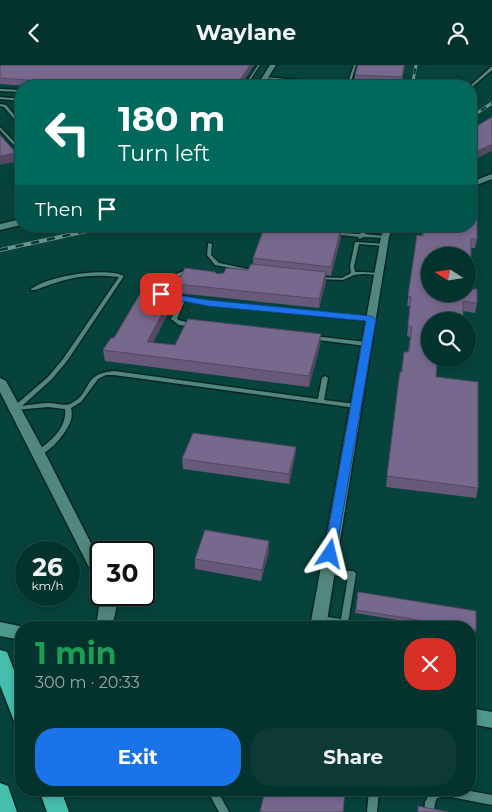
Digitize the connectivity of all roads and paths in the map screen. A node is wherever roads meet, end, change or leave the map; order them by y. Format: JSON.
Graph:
{"nodes":[{"id":1,"x":259,"y":65,"type":"edge"},
{"id":2,"x":273,"y":65,"type":"edge"},
{"id":3,"x":355,"y":65,"type":"edge"},
{"id":4,"x":492,"y":68,"type":"edge"},
{"id":5,"x":265,"y":78,"type":"joint"},
{"id":6,"x":249,"y":80,"type":"edge"},
{"id":7,"x":289,"y":80,"type":"edge"},
{"id":8,"x":350,"y":80,"type":"edge"},
{"id":9,"x":477,"y":80,"type":"edge"},
{"id":10,"x":0,"y":90,"type":"edge"},
{"id":11,"x":15,"y":91,"type":"edge"},
{"id":12,"x":0,"y":98,"type":"edge"},
{"id":13,"x":15,"y":99,"type":"edge"},
{"id":14,"x":0,"y":105,"type":"edge"},
{"id":15,"x":15,"y":118,"type":"edge"},
{"id":16,"x":0,"y":128,"type":"edge"},
{"id":17,"x":15,"y":144,"type":"edge"},
{"id":18,"x":492,"y":176,"type":"edge"},
{"id":19,"x":477,"y":182,"type":"edge"},
{"id":20,"x":15,"y":223,"type":"edge"},
{"id":21,"x":0,"y":227,"type":"edge"},
{"id":22,"x":335,"y":232,"type":"edge"},
{"id":23,"x":364,"y":232,"type":"edge"},
{"id":24,"x":385,"y":233,"type":"edge"},
{"id":25,"x":361,"y":236,"type":"junction"},
{"id":26,"x":357,"y":243,"type":"junction"},
{"id":27,"x":210,"y":244,"type":"dead end"},
{"id":28,"x":258,"y":272,"type":"edge"},
{"id":29,"x":196,"y":273,"type":"edge"},
{"id":30,"x":353,"y":274,"type":"junction"},
{"id":31,"x":379,"y":274,"type":"junction"},
{"id":32,"x":312,"y":277,"type":"edge"},
{"id":33,"x":33,"y":289,"type":"dead end"},
{"id":34,"x":184,"y":298,"type":"junction"},
{"id":35,"x":371,"y":319,"type":"junction"},
{"id":36,"x":198,"y":325,"type":"edge"},
{"id":37,"x":302,"y":337,"type":"edge"},
{"id":38,"x":366,"y":344,"type":"junction"},
{"id":39,"x":325,"y":378,"type":"dead end"},
{"id":40,"x":0,"y":381,"type":"edge"},
{"id":41,"x":321,"y":401,"type":"junction"},
{"id":42,"x":356,"y":406,"type":"junction"},
{"id":43,"x":68,"y":407,"type":"junction"},
{"id":44,"x":15,"y":408,"type":"junction"},
{"id":45,"x":39,"y":453,"type":"junction"},
{"id":46,"x":90,"y":555,"type":"edge"},
{"id":47,"x":327,"y":572,"type":"junction"},
{"id":48,"x":108,"y":606,"type":"edge"},
{"id":49,"x":105,"y":621,"type":"edge"},
{"id":50,"x":318,"y":621,"type":"edge"},
{"id":51,"x":347,"y":621,"type":"edge"},
{"id":52,"x":0,"y":629,"type":"edge"},
{"id":53,"x":15,"y":632,"type":"edge"},
{"id":54,"x":0,"y":658,"type":"edge"},
{"id":55,"x":15,"y":698,"type":"edge"},
{"id":56,"x":476,"y":717,"type":"edge"},
{"id":57,"x":492,"y":720,"type":"edge"},
{"id":58,"x":0,"y":793,"type":"edge"},
{"id":59,"x":52,"y":796,"type":"edge"},
{"id":60,"x":215,"y":796,"type":"edge"},
{"id":61,"x":373,"y":796,"type":"edge"},
{"id":62,"x":433,"y":796,"type":"edge"},
{"id":63,"x":472,"y":796,"type":"edge"},
{"id":64,"x":492,"y":800,"type":"edge"},
{"id":65,"x":6,"y":812,"type":"edge"},
{"id":66,"x":58,"y":812,"type":"edge"},
{"id":67,"x":224,"y":812,"type":"edge"},
{"id":68,"x":372,"y":812,"type":"edge"},
{"id":69,"x":429,"y":812,"type":"edge"}],
"edges":[{"from":1,"to":6,"type":"lane"},
{"from":2,"to":5,"type":"street"},
{"from":3,"to":8,"type":"lane"},
{"from":4,"to":9,"type":"lane"},
{"from":5,"to":7,"type":"lane"},
{"from":10,"to":11,"type":"lane"},
{"from":12,"to":13,"type":"lane"},
{"from":14,"to":15,"type":"lane"},
{"from":16,"to":17,"type":"lane"},
{"from":18,"to":19,"type":"street"},
{"from":20,"to":21,"type":"street"},
{"from":22,"to":25,"type":"lane"},
{"from":23,"to":25,"type":"lane"},
{"from":24,"to":25,"type":"lane"},
{"from":24,"to":26,"type":"lane"},
{"from":24,"to":31,"type":"street"},
{"from":25,"to":26,"type":"lane"},
{"from":26,"to":30,"type":"lane"},
{"from":27,"to":28,"type":"lane"},
{"from":29,"to":34,"type":"lane"},
{"from":30,"to":31,"type":"lane"},
{"from":30,"to":32,"type":"lane"},
{"from":31,"to":35,"type":"street"},
{"from":33,"to":44,"type":"lane"},
{"from":34,"to":35,"type":"lane"},
{"from":34,"to":36,"type":"lane"},
{"from":35,"to":38,"type":"street"},
{"from":37,"to":38,"type":"lane"},
{"from":38,"to":42,"type":"street"},
{"from":39,"to":41,"type":"lane"},
{"from":40,"to":44,"type":"street"},
{"from":41,"to":42,"type":"lane"},
{"from":41,"to":43,"type":"lane"},
{"from":42,"to":47,"type":"street"},
{"from":43,"to":44,"type":"lane"},
{"from":43,"to":45,"type":"lane"},
{"from":44,"to":45,"type":"street"},
{"from":45,"to":46,"type":"street"},
{"from":47,"to":50,"type":"street"},
{"from":47,"to":51,"type":"lane"},
{"from":48,"to":49,"type":"street"},
{"from":52,"to":53,"type":"main road"},
{"from":54,"to":55,"type":"highway"},
{"from":56,"to":57,"type":"main road"},
{"from":58,"to":65,"type":"highway"},
{"from":59,"to":66,"type":"highway"},
{"from":60,"to":67,"type":"lane"},
{"from":61,"to":68,"type":"lane"},
{"from":62,"to":69,"type":"lane"},
{"from":63,"to":64,"type":"lane"}]}
